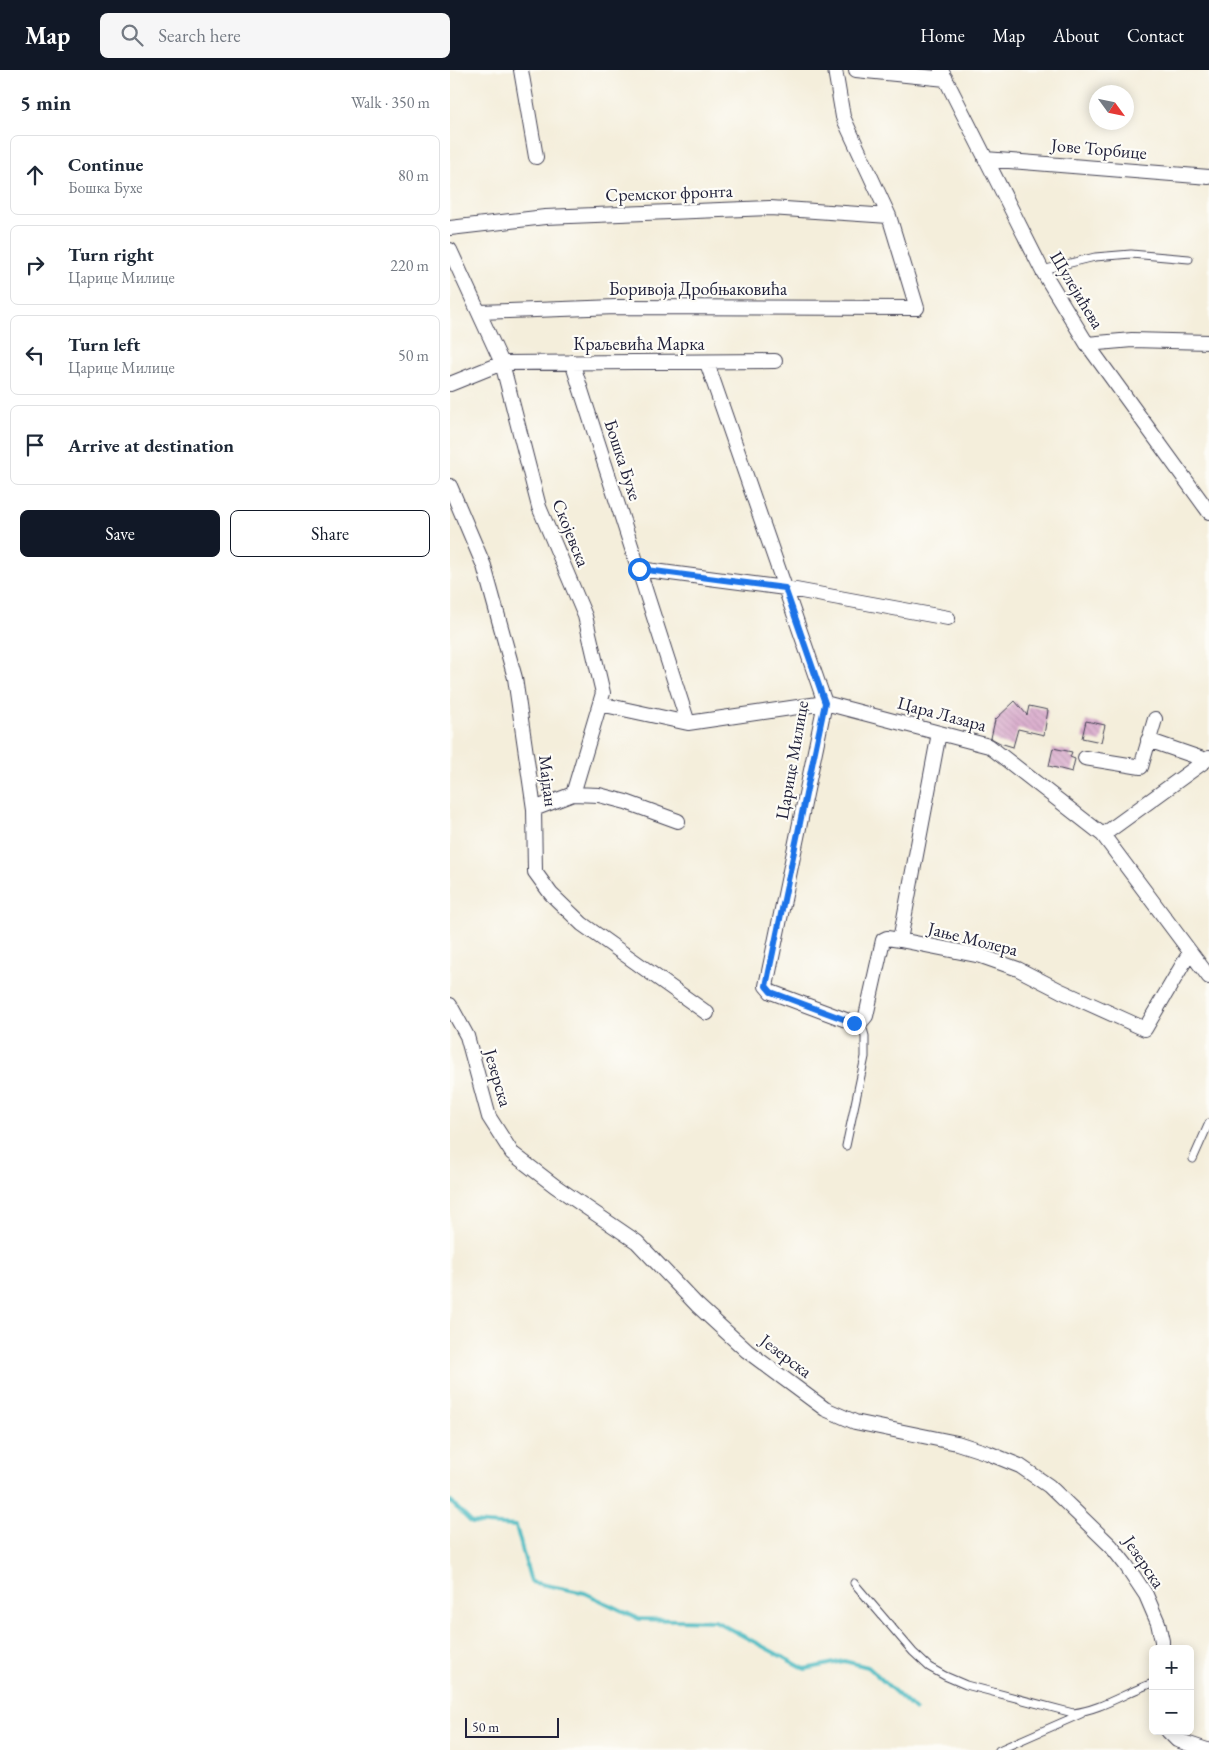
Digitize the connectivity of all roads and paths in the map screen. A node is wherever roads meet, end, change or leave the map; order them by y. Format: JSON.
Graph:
{"nodes":[{"id":1,"x":521,"y":70,"type":"edge"},
{"id":2,"x":835,"y":70,"type":"edge"},
{"id":3,"x":856,"y":70,"type":"edge"},
{"id":4,"x":944,"y":75,"type":"edge"},
{"id":5,"x":536,"y":157,"type":"dead end"},
{"id":6,"x":986,"y":159,"type":"junction"},
{"id":7,"x":1209,"y":177,"type":"edge"},
{"id":8,"x":890,"y":216,"type":"junction"},
{"id":9,"x":450,"y":228,"type":"edge"},
{"id":10,"x":450,"y":250,"type":"edge"},
{"id":11,"x":1189,"y":260,"type":"dead end"},
{"id":12,"x":1042,"y":270,"type":"junction"},
{"id":13,"x":480,"y":312,"type":"junction"},
{"id":14,"x":1209,"y":342,"type":"edge"},
{"id":15,"x":1087,"y":344,"type":"junction"},
{"id":16,"x":775,"y":361,"type":"dead end"},
{"id":17,"x":572,"y":362,"type":"junction"},
{"id":18,"x":502,"y":363,"type":"junction"},
{"id":19,"x":706,"y":363,"type":"junction"},
{"id":20,"x":450,"y":384,"type":"edge"},
{"id":21,"x":451,"y":492,"type":"edge"},
{"id":22,"x":1209,"y":512,"type":"edge"},
{"id":23,"x":639,"y":569,"type":"junction"},
{"id":24,"x":785,"y":588,"type":"junction"},
{"id":25,"x":948,"y":618,"type":"dead end"},
{"id":26,"x":825,"y":703,"type":"junction"},
{"id":27,"x":600,"y":704,"type":"junction"},
{"id":28,"x":1155,"y":719,"type":"dead end"},
{"id":29,"x":688,"y":723,"type":"junction"},
{"id":30,"x":939,"y":733,"type":"junction"},
{"id":31,"x":1148,"y":740,"type":"junction"},
{"id":32,"x":1086,"y":758,"type":"dead end"},
{"id":33,"x":1208,"y":759,"type":"edge"},
{"id":34,"x":573,"y":794,"type":"junction"},
{"id":35,"x":534,"y":809,"type":"junction"},
{"id":36,"x":678,"y":821,"type":"dead end"},
{"id":37,"x":1103,"y":835,"type":"junction"},
{"id":38,"x":900,"y":940,"type":"junction"},
{"id":39,"x":1190,"y":952,"type":"junction"},
{"id":40,"x":1209,"y":977,"type":"edge"},
{"id":41,"x":450,"y":1005,"type":"edge"},
{"id":42,"x":706,"y":1012,"type":"dead end"},
{"id":43,"x":862,"y":1022,"type":"junction"},
{"id":44,"x":1209,"y":1123,"type":"edge"},
{"id":45,"x":846,"y":1146,"type":"dead end"},
{"id":46,"x":1192,"y":1159,"type":"dead end"},
{"id":47,"x":854,"y":1582,"type":"dead end"},
{"id":48,"x":1161,"y":1645,"type":"edge"},
{"id":49,"x":1149,"y":1684,"type":"edge"},
{"id":50,"x":1088,"y":1711,"type":"junction"},
{"id":51,"x":1172,"y":1735,"type":"edge"},
{"id":52,"x":999,"y":1750,"type":"edge"},
{"id":53,"x":1207,"y":1750,"type":"edge"}],
"edges":[{"from":1,"to":5,"type":"street"},
{"from":2,"to":8,"type":"street"},
{"from":3,"to":4,"type":"street"},
{"from":4,"to":6,"type":"street","name":"Шулејићева"},
{"from":6,"to":7,"type":"street","name":"Јове Торбице"},
{"from":6,"to":12,"type":"street","name":"Шулејићева"},
{"from":8,"to":9,"type":"street","name":"Сремског фронта"},
{"from":8,"to":13,"type":"street","name":"Боривоја Дробњаковића"},
{"from":10,"to":13,"type":"street","name":"Скојевска"},
{"from":11,"to":12,"type":"lane"},
{"from":12,"to":15,"type":"street","name":"Шулејићева"},
{"from":13,"to":18,"type":"street","name":"Скојевска"},
{"from":14,"to":15,"type":"street"},
{"from":15,"to":22,"type":"street","name":"Шулејићева"},
{"from":16,"to":19,"type":"street","name":"Краљевића Марка"},
{"from":17,"to":18,"type":"street","name":"Краљевића Марка"},
{"from":17,"to":19,"type":"street","name":"Краљевића Марка"},
{"from":17,"to":23,"type":"street","name":"Бошка Бухе"},
{"from":18,"to":20,"type":"street"},
{"from":18,"to":27,"type":"street","name":"Скојевска"},
{"from":19,"to":24,"type":"street","name":"Царице Милице"},
{"from":21,"to":35,"type":"street","name":"Мајдан"},
{"from":23,"to":24,"type":"street"},
{"from":23,"to":29,"type":"street","name":"Бошка Бухе"},
{"from":24,"to":25,"type":"street"},
{"from":24,"to":26,"type":"street","name":"Царице Милице"},
{"from":26,"to":29,"type":"street","name":"Цара Лазара"},
{"from":26,"to":30,"type":"street","name":"Цара Лазара"},
{"from":26,"to":43,"type":"street","name":"Царице Милице"},
{"from":27,"to":29,"type":"street","name":"Цара Лазара"},
{"from":27,"to":34,"type":"street","name":"Скојевска"},
{"from":28,"to":31,"type":"street"},
{"from":30,"to":37,"type":"street","name":"Цара Лазара"},
{"from":30,"to":38,"type":"street","name":"Јање Молера"},
{"from":31,"to":32,"type":"street"},
{"from":31,"to":33,"type":"street"},
{"from":33,"to":37,"type":"street"},
{"from":34,"to":35,"type":"street"},
{"from":34,"to":36,"type":"street"},
{"from":35,"to":42,"type":"street","name":"Мајдан"},
{"from":37,"to":39,"type":"street","name":"Цара Лазара"},
{"from":38,"to":39,"type":"street","name":"Јање Молера"},
{"from":38,"to":43,"type":"street"},
{"from":39,"to":40,"type":"street","name":"Цара Лазара"},
{"from":41,"to":48,"type":"street","name":"Језерска"},
{"from":43,"to":45,"type":"lane"},
{"from":44,"to":46,"type":"lane"},
{"from":47,"to":50,"type":"lane"},
{"from":49,"to":50,"type":"lane"},
{"from":50,"to":52,"type":"lane"},
{"from":51,"to":53,"type":"street"}]}
